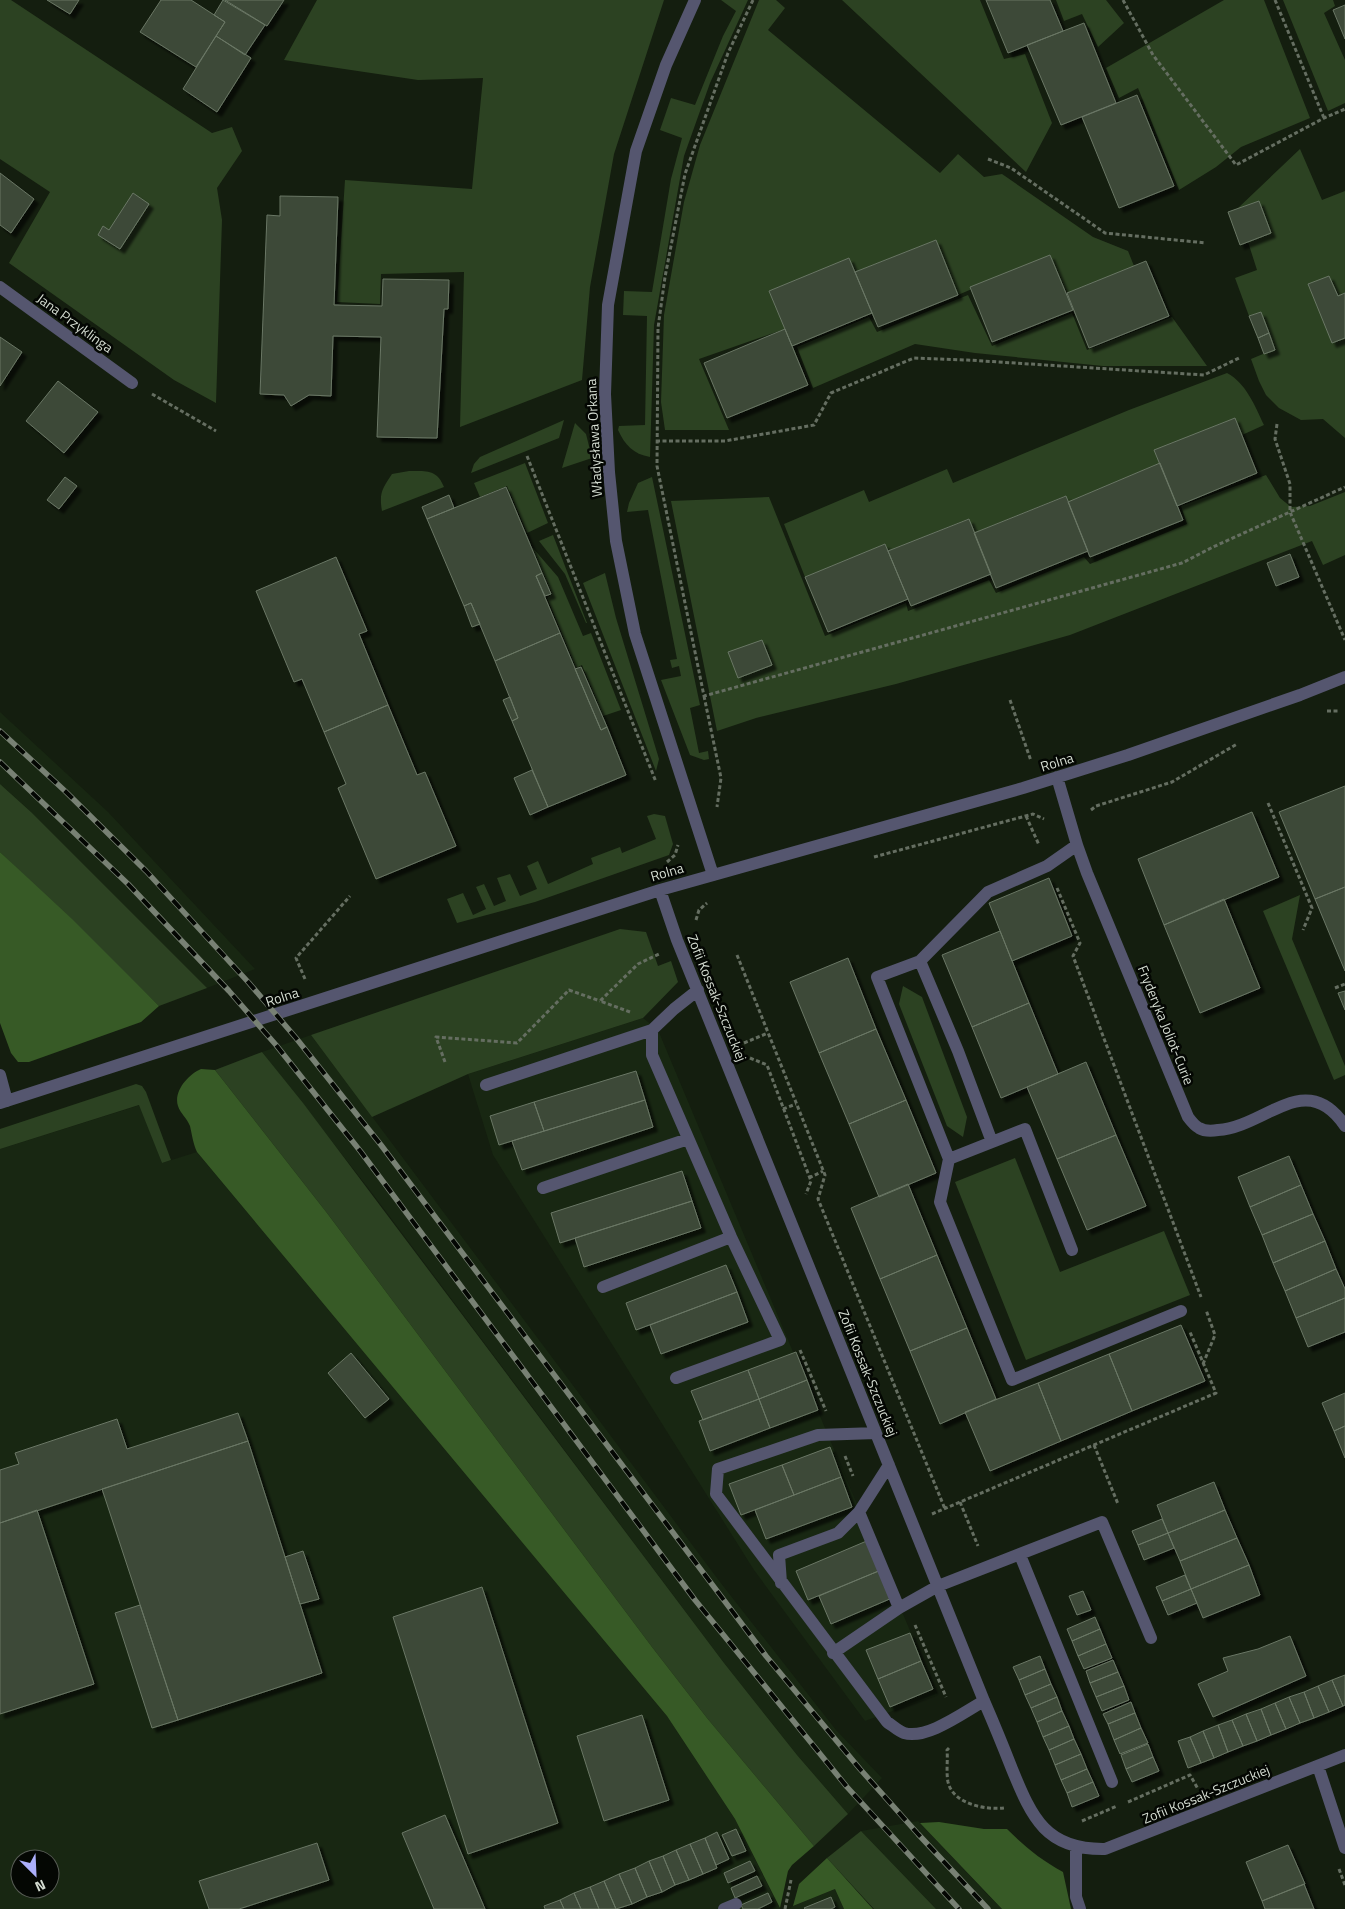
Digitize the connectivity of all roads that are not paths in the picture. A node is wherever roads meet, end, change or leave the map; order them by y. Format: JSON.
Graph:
{"nodes":[{"id":1,"x":695,"y":0,"type":"edge"},
{"id":2,"x":0,"y":286,"type":"edge"},
{"id":3,"x":132,"y":383,"type":"road end"},
{"id":4,"x":1345,"y":677,"type":"edge"},
{"id":5,"x":1057,"y":778,"type":"junction"},
{"id":6,"x":1077,"y":845,"type":"junction"},
{"id":7,"x":713,"y":875,"type":"junction"},
{"id":8,"x":660,"y":890,"type":"junction"},
{"id":9,"x":920,"y":961,"type":"junction"},
{"id":10,"x":698,"y":990,"type":"junction"},
{"id":11,"x":656,"y":1026,"type":"junction"},
{"id":12,"x":0,"y":1075,"type":"edge"},
{"id":13,"x":486,"y":1085,"type":"dead end"},
{"id":14,"x":4,"y":1102,"type":"edge"},
{"id":15,"x":1345,"y":1126,"type":"edge"},
{"id":16,"x":688,"y":1139,"type":"junction"},
{"id":17,"x":992,"y":1142,"type":"junction"},
{"id":18,"x":949,"y":1159,"type":"junction"},
{"id":19,"x":543,"y":1188,"type":"dead end"},
{"id":20,"x":731,"y":1237,"type":"junction"},
{"id":21,"x":1072,"y":1250,"type":"dead end"},
{"id":22,"x":603,"y":1287,"type":"dead end"},
{"id":23,"x":1181,"y":1311,"type":"road end"},
{"id":24,"x":676,"y":1378,"type":"dead end"},
{"id":25,"x":876,"y":1433,"type":"junction"},
{"id":26,"x":889,"y":1465,"type":"junction"},
{"id":27,"x":862,"y":1509,"type":"junction"},
{"id":28,"x":1020,"y":1555,"type":"junction"},
{"id":29,"x":781,"y":1583,"type":"junction"},
{"id":30,"x":938,"y":1586,"type":"junction"},
{"id":31,"x":903,"y":1606,"type":"junction"},
{"id":32,"x":1151,"y":1638,"type":"dead end"},
{"id":33,"x":833,"y":1653,"type":"junction"},
{"id":34,"x":984,"y":1701,"type":"junction"},
{"id":35,"x":1345,"y":1755,"type":"edge"},
{"id":36,"x":1318,"y":1766,"type":"junction"},
{"id":37,"x":1112,"y":1782,"type":"dead end"},
{"id":38,"x":1076,"y":1846,"type":"junction"},
{"id":39,"x":1345,"y":1848,"type":"edge"},
{"id":40,"x":1080,"y":1909,"type":"edge"}],
"edges":[{"from":1,"to":7,"type":"street","name":"Władysława Orkana"},
{"from":2,"to":3,"type":"street","name":"Jana Przyklinga"},
{"from":4,"to":5,"type":"street","name":"Rolna"},
{"from":5,"to":6,"type":"street","name":"Fryderyka Joliot-Curie"},
{"from":5,"to":7,"type":"street","name":"Rolna"},
{"from":6,"to":9,"type":"street"},
{"from":6,"to":15,"type":"street","name":"Fryderyka Joliot-Curie"},
{"from":7,"to":8,"type":"street","name":"Rolna"},
{"from":8,"to":10,"type":"street","name":"Zofii Kossak-Szczuckiej"},
{"from":8,"to":14,"type":"street","name":"Rolna"},
{"from":9,"to":17,"type":"street"},
{"from":9,"to":18,"type":"street"},
{"from":10,"to":11,"type":"street"},
{"from":10,"to":25,"type":"street","name":"Zofii Kossak-Szczuckiej"},
{"from":11,"to":13,"type":"street"},
{"from":11,"to":16,"type":"street"},
{"from":12,"to":14,"type":"street"},
{"from":16,"to":19,"type":"street"},
{"from":16,"to":20,"type":"street"},
{"from":17,"to":18,"type":"street"},
{"from":17,"to":21,"type":"street"},
{"from":18,"to":23,"type":"street"},
{"from":20,"to":22,"type":"street"},
{"from":20,"to":24,"type":"street"},
{"from":25,"to":26,"type":"street","name":"Zofii Kossak-Szczuckiej"},
{"from":25,"to":29,"type":"street"},
{"from":26,"to":27,"type":"street"},
{"from":26,"to":30,"type":"street","name":"Zofii Kossak-Szczuckiej"},
{"from":27,"to":29,"type":"street"},
{"from":27,"to":31,"type":"street"},
{"from":28,"to":30,"type":"street"},
{"from":28,"to":32,"type":"street"},
{"from":28,"to":37,"type":"street"},
{"from":29,"to":33,"type":"street"},
{"from":30,"to":31,"type":"street"},
{"from":30,"to":34,"type":"street","name":"Zofii Kossak-Szczuckiej"},
{"from":31,"to":33,"type":"street"},
{"from":33,"to":34,"type":"street"},
{"from":34,"to":38,"type":"street","name":"Zofii Kossak-Szczuckiej"},
{"from":35,"to":36,"type":"street","name":"Zofii Kossak-Szczuckiej"},
{"from":36,"to":38,"type":"street","name":"Zofii Kossak-Szczuckiej"},
{"from":36,"to":39,"type":"street"},
{"from":38,"to":40,"type":"street"}]}
